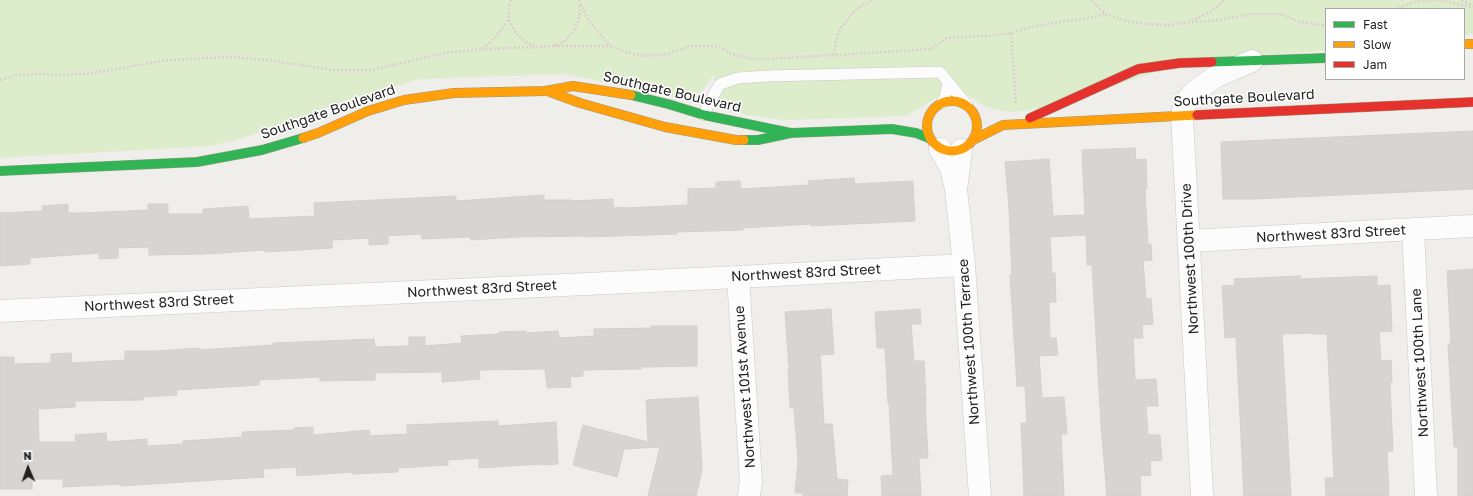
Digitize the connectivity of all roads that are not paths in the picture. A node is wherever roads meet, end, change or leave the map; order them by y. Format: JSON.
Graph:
{"nodes":[{"id":1,"x":1325,"y":58,"type":"edge"},
{"id":2,"x":1252,"y":61,"type":"junction"},
{"id":3,"x":948,"y":81,"type":"junction"},
{"id":4,"x":545,"y":91,"type":"junction"},
{"id":5,"x":1473,"y":102,"type":"edge"},
{"id":6,"x":942,"y":103,"type":"junction"},
{"id":7,"x":967,"y":105,"type":"junction"},
{"id":8,"x":930,"y":112,"type":"junction"},
{"id":9,"x":704,"y":115,"type":"junction"},
{"id":10,"x":1182,"y":115,"type":"junction"},
{"id":11,"x":983,"y":119,"type":"junction"},
{"id":12,"x":1017,"y":124,"type":"junction"},
{"id":13,"x":1003,"y":126,"type":"junction"},
{"id":14,"x":892,"y":129,"type":"junction"},
{"id":15,"x":791,"y":132,"type":"junction"},
{"id":16,"x":951,"y":144,"type":"junction"},
{"id":17,"x":0,"y":171,"type":"edge"},
{"id":18,"x":1473,"y":226,"type":"edge"},
{"id":19,"x":1413,"y":229,"type":"junction"},
{"id":20,"x":1189,"y":241,"type":"junction"},
{"id":21,"x":964,"y":265,"type":"junction"},
{"id":22,"x":738,"y":277,"type":"junction"},
{"id":23,"x":0,"y":310,"type":"edge"},
{"id":24,"x":749,"y":496,"type":"edge"},
{"id":25,"x":980,"y":496,"type":"edge"},
{"id":26,"x":1202,"y":496,"type":"edge"},
{"id":27,"x":1426,"y":496,"type":"edge"}],
"edges":[{"from":1,"to":2,"type":"street","name":"Southgate Boulevard"},
{"from":2,"to":10,"type":"street","name":"Northwest 100th Drive"},
{"from":2,"to":12,"type":"street","name":"Southgate Boulevard"},
{"from":3,"to":6,"type":"lane"},
{"from":3,"to":7,"type":"lane"},
{"from":3,"to":9,"type":"lane"},
{"from":4,"to":9,"type":"street","name":"Southgate Boulevard"},
{"from":4,"to":15,"type":"street","name":"Southgate Boulevard"},
{"from":4,"to":17,"type":"street","name":"Southgate Boulevard"},
{"from":5,"to":10,"type":"street","name":"Southgate Boulevard"},
{"from":6,"to":7,"type":"street"},
{"from":6,"to":8,"type":"street"},
{"from":7,"to":11,"type":"street"},
{"from":8,"to":14,"type":"street","name":"Southgate Boulevard"},
{"from":8,"to":16,"type":"street"},
{"from":9,"to":15,"type":"street","name":"Southgate Boulevard"},
{"from":10,"to":12,"type":"street","name":"Southgate Boulevard"},
{"from":10,"to":20,"type":"street","name":"Northwest 100th Drive"},
{"from":11,"to":13,"type":"street","name":"Southgate Boulevard"},
{"from":11,"to":16,"type":"street"},
{"from":12,"to":13,"type":"street","name":"Southgate Boulevard"},
{"from":13,"to":16,"type":"street","name":"Southgate Boulevard"},
{"from":14,"to":15,"type":"street","name":"Southgate Boulevard"},
{"from":14,"to":16,"type":"street","name":"Southgate Boulevard"},
{"from":16,"to":21,"type":"street","name":"Northwest 100th Terrace"},
{"from":18,"to":19,"type":"street","name":"Northwest 83rd Street"},
{"from":19,"to":20,"type":"street","name":"Northwest 83rd Street"},
{"from":19,"to":27,"type":"street","name":"Northwest 100th Lane"},
{"from":20,"to":26,"type":"street","name":"Northwest 100th Drive"},
{"from":21,"to":22,"type":"street","name":"Northwest 83rd Street"},
{"from":21,"to":25,"type":"street","name":"Northwest 100th Terrace"},
{"from":22,"to":23,"type":"street","name":"Northwest 83rd Street"},
{"from":22,"to":24,"type":"street","name":"Northwest 101st Avenue"}]}
